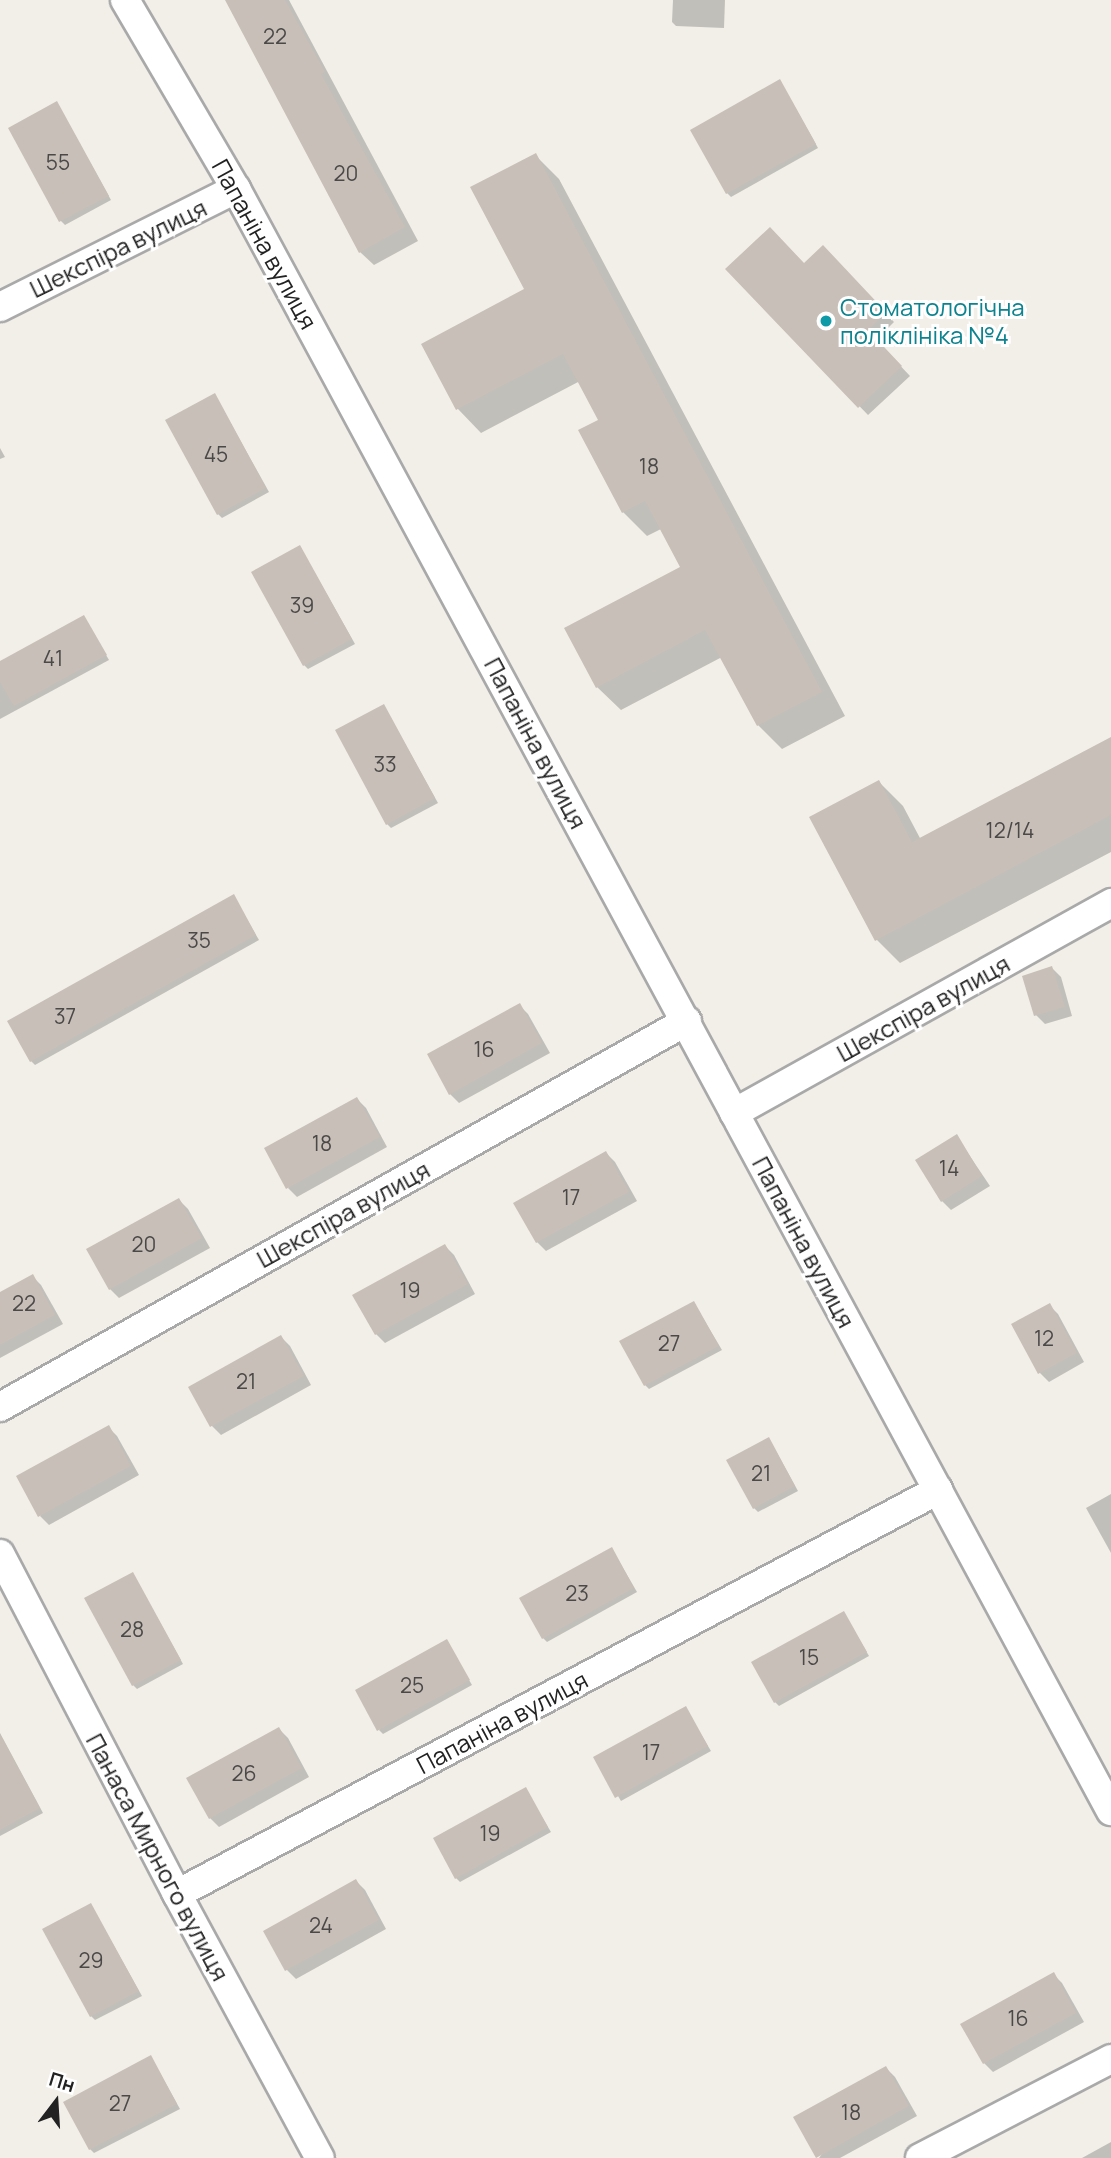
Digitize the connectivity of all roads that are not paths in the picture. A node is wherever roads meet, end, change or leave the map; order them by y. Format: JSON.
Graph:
{"nodes":[{"id":1,"x":125,"y":0,"type":"edge"},
{"id":2,"x":236,"y":189,"type":"junction"},
{"id":3,"x":0,"y":307,"type":"edge"},
{"id":4,"x":1111,"y":903,"type":"edge"},
{"id":5,"x":687,"y":1021,"type":"junction"},
{"id":6,"x":734,"y":1113,"type":"junction"},
{"id":7,"x":0,"y":1407,"type":"edge"},
{"id":8,"x":938,"y":1490,"type":"junction"},
{"id":9,"x":0,"y":1554,"type":"edge"},
{"id":10,"x":1111,"y":1811,"type":"edge"},
{"id":11,"x":177,"y":1894,"type":"junction"},
{"id":12,"x":1111,"y":2059,"type":"edge"},
{"id":13,"x":320,"y":2158,"type":"edge"},
{"id":14,"x":920,"y":2158,"type":"edge"}],
"edges":[{"from":1,"to":2,"type":"street","name":"Папаніна вулиця"},
{"from":2,"to":3,"type":"street","name":"Шекспіра вулиця"},
{"from":2,"to":5,"type":"street","name":"Папаніна вулиця"},
{"from":4,"to":6,"type":"street","name":"Шекспіра вулиця"},
{"from":5,"to":6,"type":"street","name":"Папаніна вулиця"},
{"from":5,"to":7,"type":"street","name":"Шекспіра вулиця"},
{"from":6,"to":8,"type":"street","name":"Папаніна вулиця"},
{"from":8,"to":10,"type":"street","name":"Папаніна вулиця"},
{"from":8,"to":11,"type":"street","name":"Папаніна вулиця"},
{"from":9,"to":11,"type":"street","name":"Панаса Мирного вулиця"},
{"from":11,"to":13,"type":"street","name":"Панаса Мирного вулиця"},
{"from":12,"to":14,"type":"street"}]}
